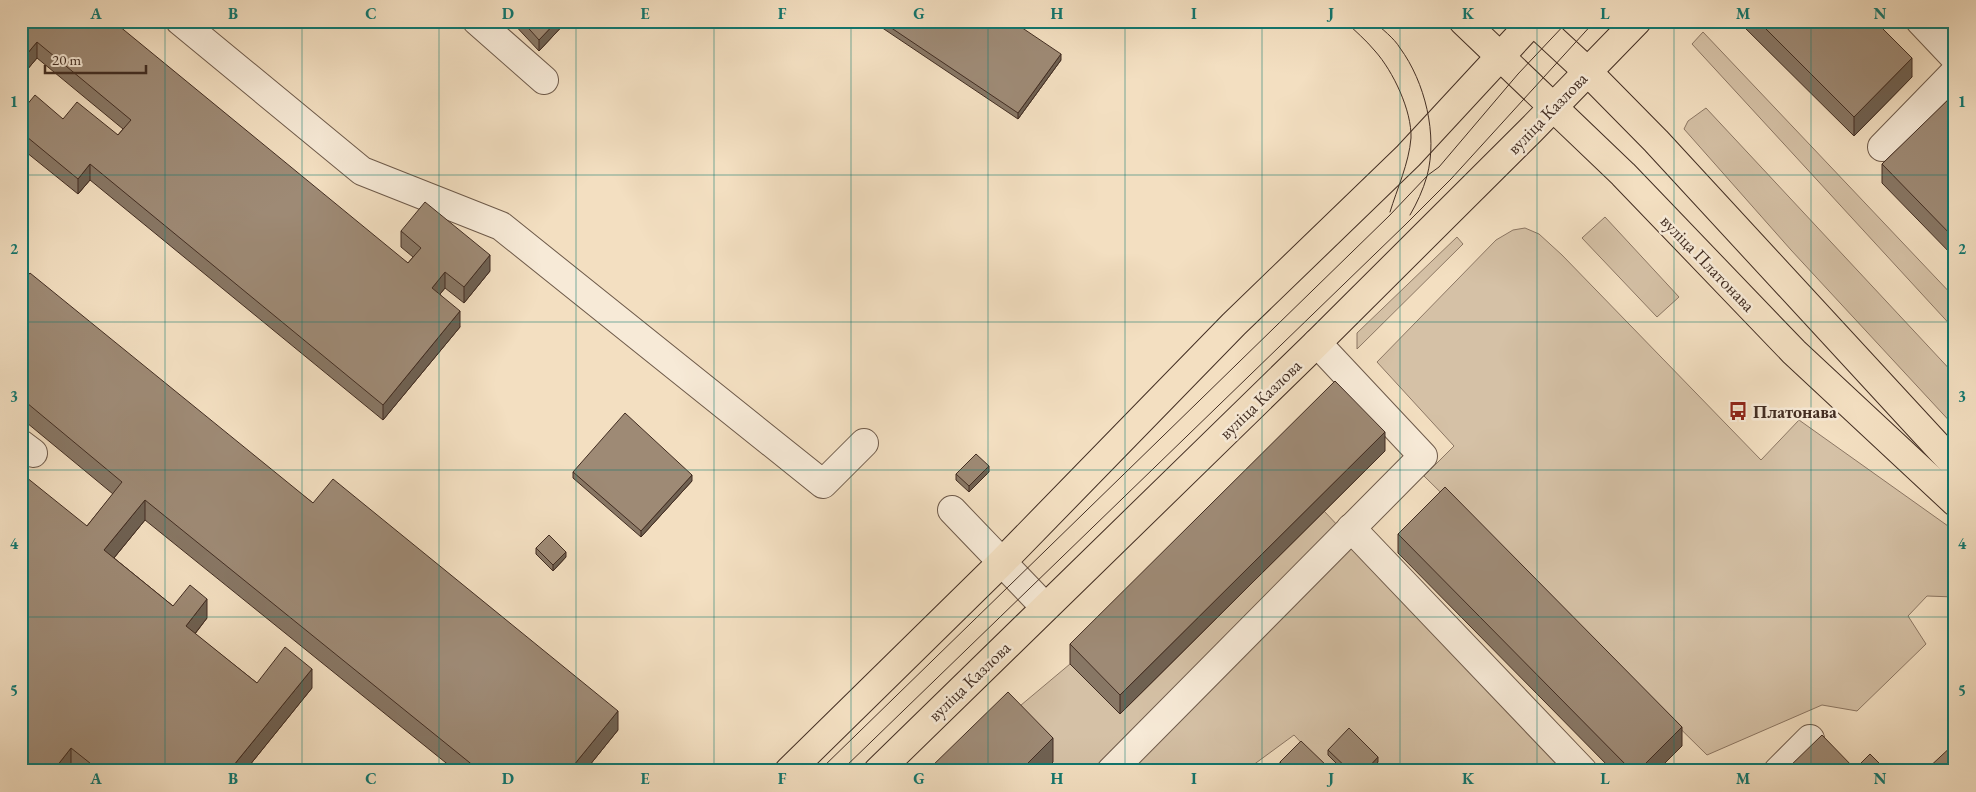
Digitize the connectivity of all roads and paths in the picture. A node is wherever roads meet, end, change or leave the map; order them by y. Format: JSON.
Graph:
{"nodes":[{"id":1,"x":180,"y":21,"type":"edge"},
{"id":2,"x":477,"y":21,"type":"edge"},
{"id":3,"x":1463,"y":21,"type":"edge"},
{"id":4,"x":1533,"y":21,"type":"edge"},
{"id":5,"x":1636,"y":21,"type":"edge"},
{"id":6,"x":1920,"y":21,"type":"edge"},
{"id":7,"x":1499,"y":57,"type":"junction"},
{"id":8,"x":1955,"y":58,"type":"edge"},
{"id":9,"x":1587,"y":71,"type":"junction"},
{"id":10,"x":1955,"y":72,"type":"edge"},
{"id":11,"x":544,"y":80,"type":"dead end"},
{"id":12,"x":1553,"y":107,"type":"junction"},
{"id":13,"x":1882,"y":147,"type":"dead end"},
{"id":14,"x":1317,"y":343,"type":"junction"},
{"id":15,"x":864,"y":443,"type":"dead end"},
{"id":16,"x":1955,"y":465,"type":"edge"},
{"id":17,"x":1955,"y":502,"type":"edge"},
{"id":18,"x":952,"y":510,"type":"dead end"},
{"id":19,"x":1351,"y":528,"type":"junction"},
{"id":20,"x":1001,"y":563,"type":"junction"},
{"id":21,"x":1045,"y":607,"type":"junction"},
{"id":22,"x":1810,"y":739,"type":"dead end"},
{"id":23,"x":789,"y":771,"type":"edge"},
{"id":24,"x":878,"y":771,"type":"edge"},
{"id":25,"x":1110,"y":771,"type":"edge"},
{"id":26,"x":1583,"y":771,"type":"edge"},
{"id":27,"x":1778,"y":771,"type":"edge"}],
"edges":[{"from":1,"to":15,"type":"lane"},
{"from":2,"to":11,"type":"lane"},
{"from":3,"to":7,"type":"main road","name":"вуліца Платонава"},
{"from":4,"to":7,"type":"main road"},
{"from":4,"to":9,"type":"main road"},
{"from":5,"to":9,"type":"main road","name":"вуліца Казлова"},
{"from":6,"to":8,"type":"lane"},
{"from":7,"to":12,"type":"main road","name":"вуліца Платонава"},
{"from":7,"to":20,"type":"main road"},
{"from":9,"to":12,"type":"main road","name":"вуліца Казлова"},
{"from":9,"to":16,"type":"main road"},
{"from":10,"to":13,"type":"lane"},
{"from":12,"to":14,"type":"main road","name":"вуліца Казлова"},
{"from":12,"to":17,"type":"main road","name":"вуліца Платонава"},
{"from":14,"to":19,"type":"lane"},
{"from":14,"to":21,"type":"main road","name":"вуліца Казлова"},
{"from":18,"to":20,"type":"lane"},
{"from":19,"to":25,"type":"lane"},
{"from":19,"to":26,"type":"lane"},
{"from":20,"to":21,"type":"lane"},
{"from":20,"to":23,"type":"main road"},
{"from":21,"to":24,"type":"main road","name":"вуліца Казлова"},
{"from":22,"to":27,"type":"lane"}]}
